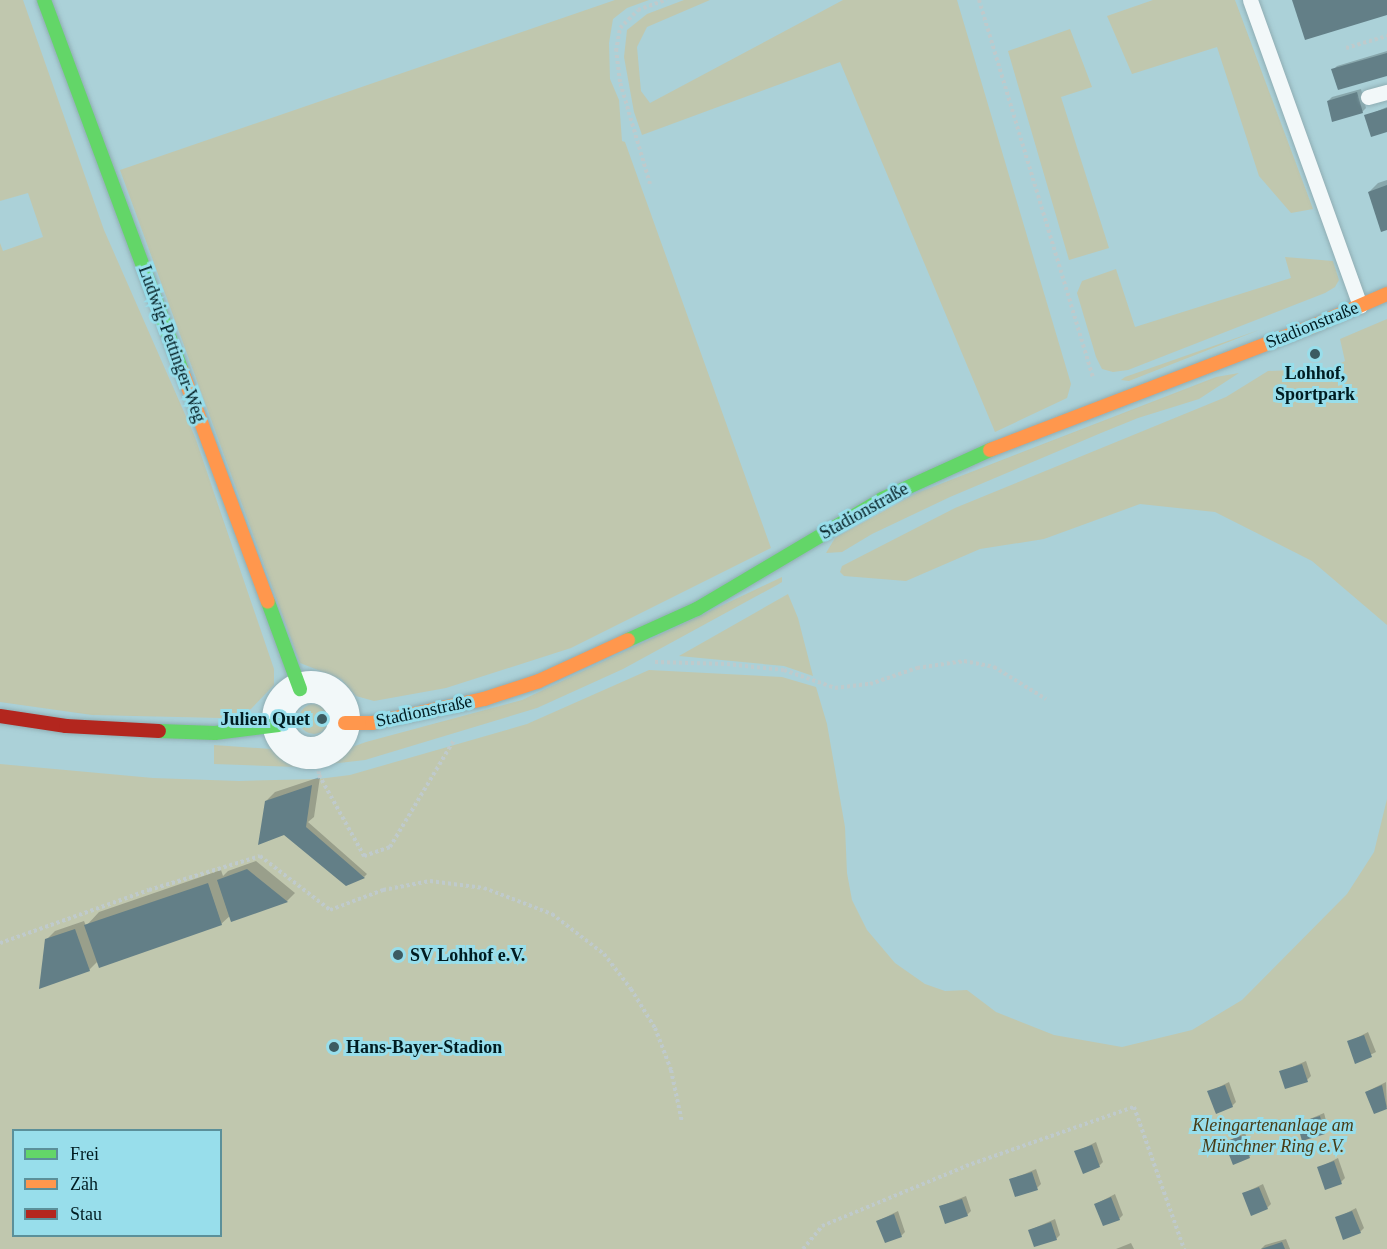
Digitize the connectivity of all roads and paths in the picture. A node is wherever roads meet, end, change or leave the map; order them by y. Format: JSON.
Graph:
{"nodes":[{"id":1,"x":44,"y":0,"type":"edge"},
{"id":2,"x":666,"y":0,"type":"edge"},
{"id":3,"x":979,"y":0,"type":"edge"},
{"id":4,"x":1250,"y":0,"type":"edge"},
{"id":5,"x":1387,"y":36,"type":"edge"},
{"id":6,"x":1346,"y":48,"type":"dead end"},
{"id":7,"x":1387,"y":92,"type":"edge"},
{"id":8,"x":1368,"y":97,"type":"dead end"},
{"id":9,"x":650,"y":184,"type":"dead end"},
{"id":10,"x":1387,"y":294,"type":"edge"},
{"id":11,"x":1360,"y":306,"type":"junction"},
{"id":12,"x":1102,"y":406,"type":"junction"},
{"id":13,"x":652,"y":662,"type":"dead end"},
{"id":14,"x":300,"y":688,"type":"junction"},
{"id":15,"x":1046,"y":699,"type":"dead end"},
{"id":16,"x":0,"y":716,"type":"edge"},
{"id":17,"x":345,"y":723,"type":"junction"},
{"id":18,"x":278,"y":725,"type":"junction"},
{"id":19,"x":454,"y":740,"type":"dead end"},
{"id":20,"x":316,"y":753,"type":"junction"},
{"id":21,"x":0,"y":943,"type":"edge"},
{"id":22,"x":682,"y":1122,"type":"dead end"},
{"id":23,"x":804,"y":1249,"type":"edge"},
{"id":24,"x":1184,"y":1249,"type":"edge"}],
"edges":[{"from":1,"to":14,"type":"street","name":"Ludwig-Pettinger-Weg"},
{"from":2,"to":9,"type":"path"},
{"from":3,"to":12,"type":"path"},
{"from":4,"to":11,"type":"lane"},
{"from":5,"to":6,"type":"path"},
{"from":7,"to":8,"type":"lane"},
{"from":10,"to":11,"type":"street","name":"Stadionstraße"},
{"from":11,"to":12,"type":"street","name":"Stadionstraße"},
{"from":12,"to":17,"type":"street","name":"Stadionstraße"},
{"from":13,"to":15,"type":"path"},
{"from":14,"to":17,"type":"street"},
{"from":14,"to":18,"type":"street"},
{"from":16,"to":18,"type":"street"},
{"from":17,"to":20,"type":"street"},
{"from":18,"to":20,"type":"street"},
{"from":19,"to":20,"type":"path"},
{"from":21,"to":22,"type":"path"},
{"from":23,"to":24,"type":"path"}]}
